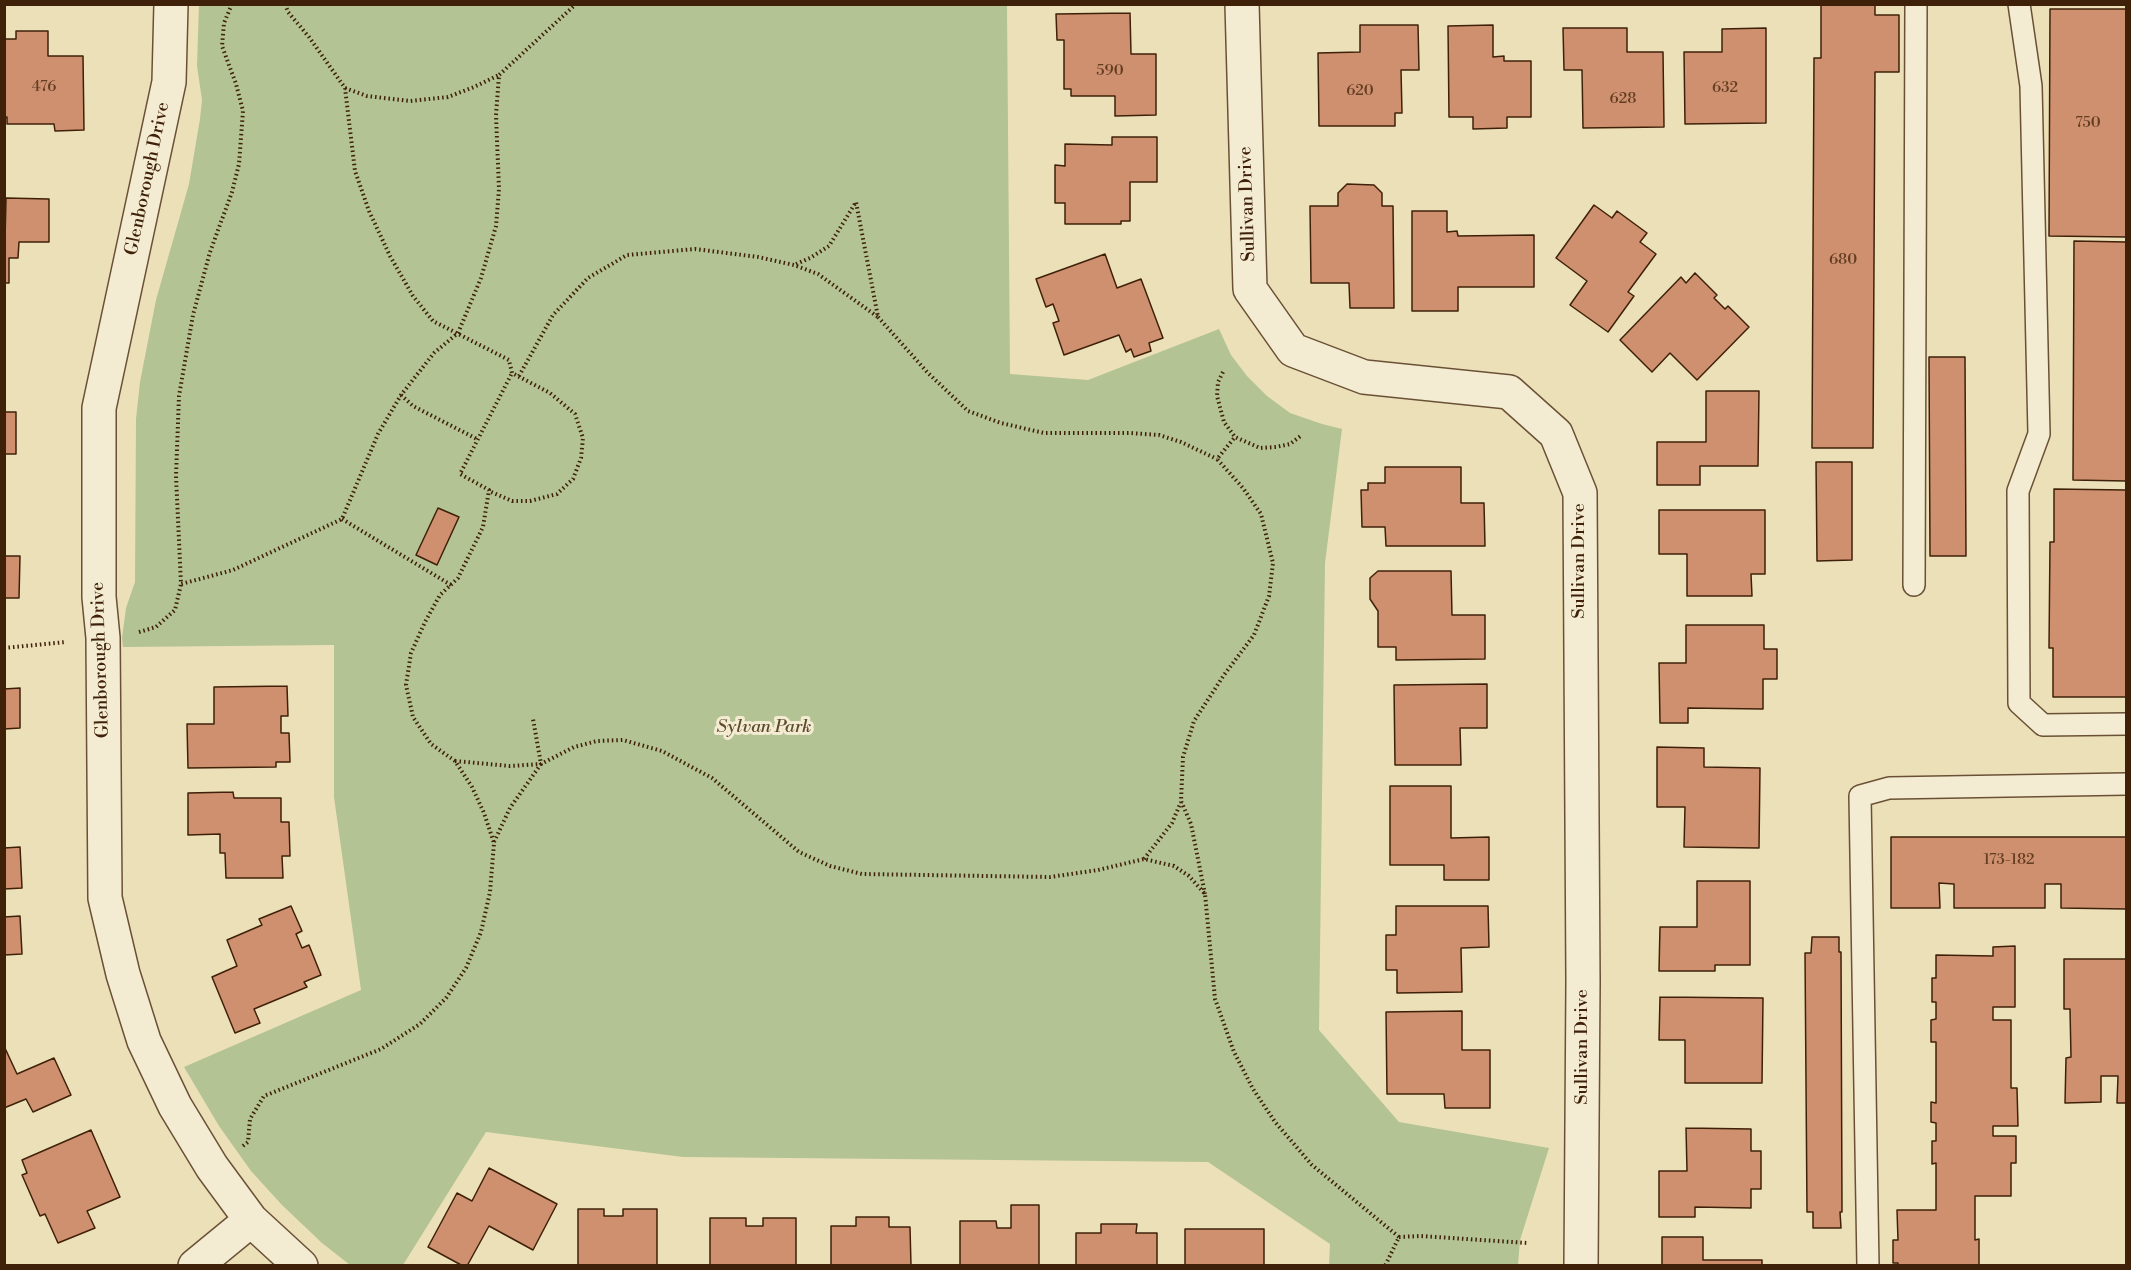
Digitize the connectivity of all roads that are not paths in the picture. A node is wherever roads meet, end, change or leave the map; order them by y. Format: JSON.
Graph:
{"nodes":[{"id":1,"x":171,"y":4,"type":"edge"},
{"id":2,"x":1242,"y":4,"type":"edge"},
{"id":3,"x":1916,"y":4,"type":"edge"},
{"id":4,"x":2019,"y":4,"type":"edge"},
{"id":5,"x":1914,"y":585,"type":"dead end"},
{"id":6,"x":2127,"y":724,"type":"edge"},
{"id":7,"x":2127,"y":784,"type":"edge"},
{"id":8,"x":250,"y":1220,"type":"junction"},
{"id":9,"x":195,"y":1266,"type":"edge"},
{"id":10,"x":301,"y":1266,"type":"edge"},
{"id":11,"x":1581,"y":1266,"type":"edge"},
{"id":12,"x":1868,"y":1266,"type":"edge"}],
"edges":[{"from":1,"to":8,"type":"street","name":"Glenborough Drive"},
{"from":2,"to":11,"type":"street","name":"Sullivan Drive"},
{"from":3,"to":5,"type":"lane"},
{"from":4,"to":6,"type":"lane"},
{"from":7,"to":12,"type":"lane"},
{"from":8,"to":9,"type":"street"},
{"from":8,"to":10,"type":"street","name":"Glenborough Drive"}]}
